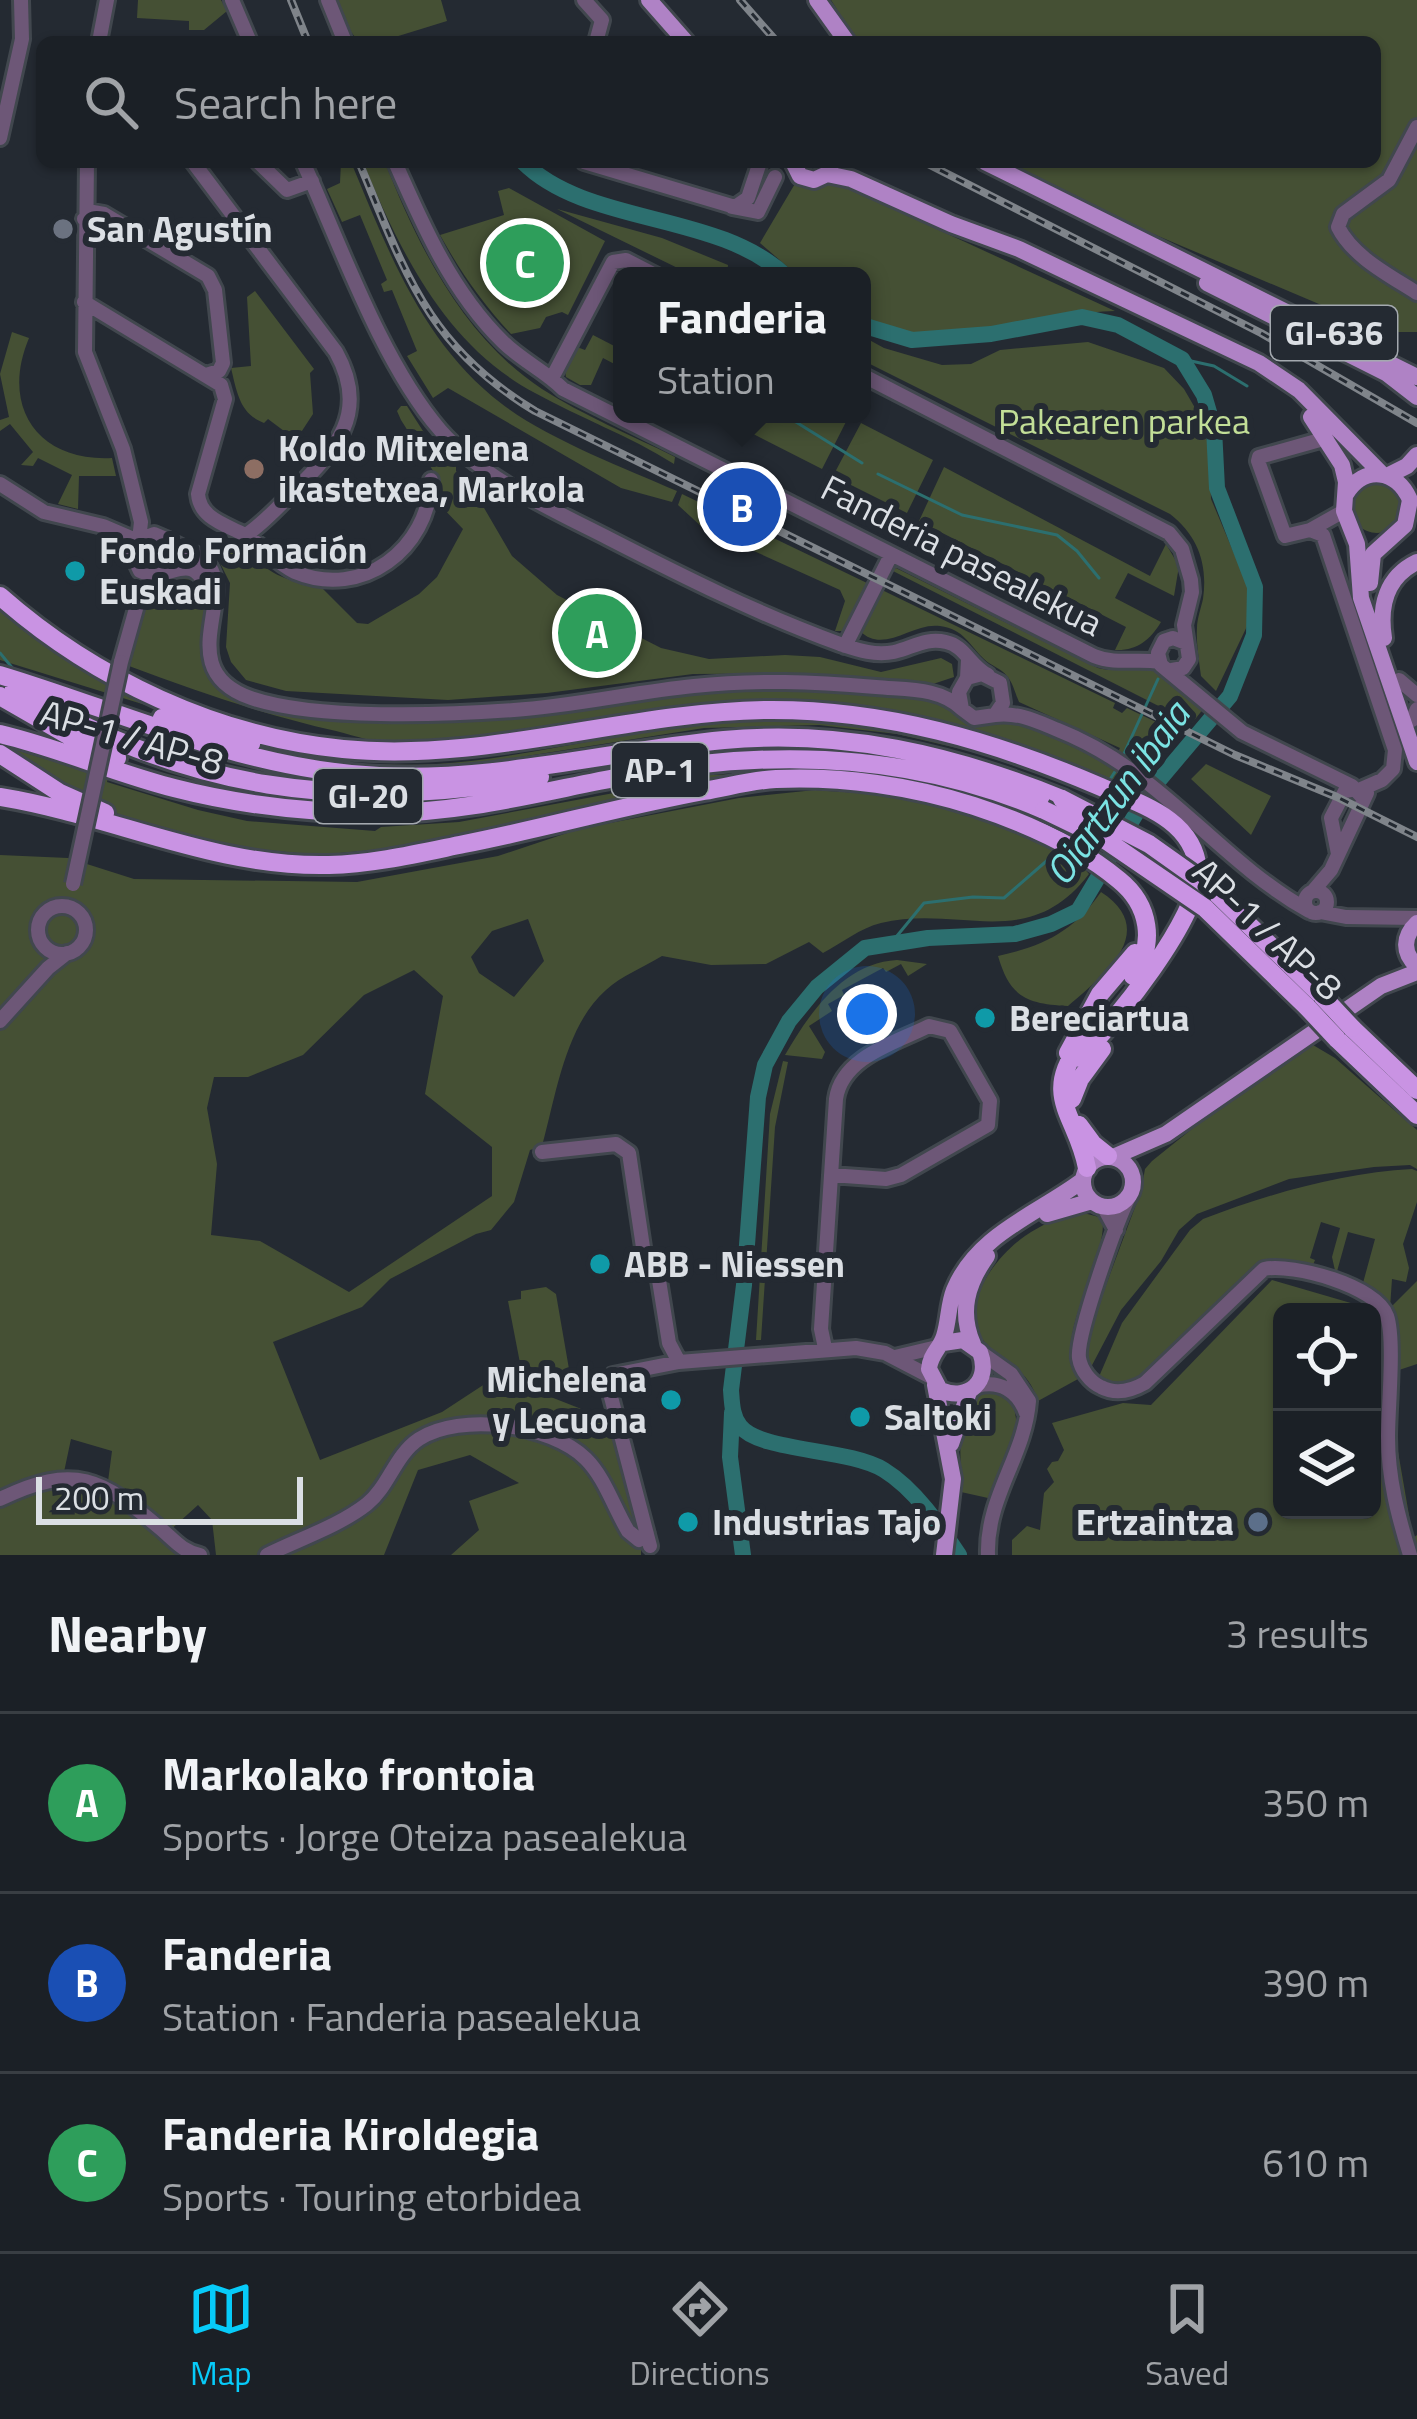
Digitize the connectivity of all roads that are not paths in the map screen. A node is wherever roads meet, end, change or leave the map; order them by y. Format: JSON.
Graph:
{"nodes":[{"id":1,"x":22,"y":0,"type":"edge"},
{"id":2,"x":107,"y":0,"type":"edge"},
{"id":3,"x":232,"y":0,"type":"edge"},
{"id":4,"x":328,"y":0,"type":"edge"},
{"id":5,"x":584,"y":0,"type":"edge"},
{"id":6,"x":649,"y":0,"type":"edge"},
{"id":7,"x":818,"y":0,"type":"edge"},
{"id":8,"x":101,"y":36,"type":"edge"},
{"id":9,"x":247,"y":36,"type":"edge"},
{"id":10,"x":343,"y":36,"type":"edge"},
{"id":11,"x":598,"y":36,"type":"edge"},
{"id":12,"x":681,"y":36,"type":"edge"},
{"id":13,"x":843,"y":36,"type":"edge"},
{"id":14,"x":1417,"y":127,"type":"edge"},
{"id":15,"x":0,"y":138,"type":"edge"},
{"id":16,"x":86,"y":168,"type":"edge"},
{"id":17,"x":201,"y":168,"type":"edge"},
{"id":18,"x":264,"y":168,"type":"edge"},
{"id":19,"x":306,"y":168,"type":"edge"},
{"id":20,"x":398,"y":168,"type":"edge"},
{"id":21,"x":619,"y":168,"type":"edge"},
{"id":22,"x":759,"y":168,"type":"edge"},
{"id":23,"x":828,"y":168,"type":"edge"},
{"id":24,"x":833,"y":168,"type":"edge"},
{"id":25,"x":998,"y":168,"type":"edge"},
{"id":26,"x":789,"y":171,"type":"edge"},
{"id":27,"x":312,"y":181,"type":"junction"},
{"id":28,"x":753,"y":185,"type":"junction"},
{"id":29,"x":732,"y":207,"type":"junction"},
{"id":30,"x":1092,"y":216,"type":"junction"},
{"id":31,"x":84,"y":219,"type":"junction"},
{"id":32,"x":640,"y":267,"type":"edge"},
{"id":33,"x":1417,"y":293,"type":"edge"},
{"id":34,"x":84,"y":302,"type":"junction"},
{"id":35,"x":1238,"y":354,"type":"junction"},
{"id":36,"x":1417,"y":376,"type":"edge"},
{"id":37,"x":211,"y":377,"type":"junction"},
{"id":38,"x":552,"y":378,"type":"junction"},
{"id":39,"x":871,"y":380,"type":"edge"},
{"id":40,"x":1417,"y":397,"type":"edge"},
{"id":41,"x":613,"y":414,"type":"edge"},
{"id":42,"x":631,"y":423,"type":"edge"},
{"id":43,"x":1327,"y":438,"type":"junction"},
{"id":44,"x":1417,"y":455,"type":"edge"},
{"id":45,"x":1386,"y":474,"type":"junction"},
{"id":46,"x":1417,"y":478,"type":"edge"},
{"id":47,"x":430,"y":480,"type":"dead end"},
{"id":48,"x":0,"y":484,"type":"edge"},
{"id":49,"x":136,"y":502,"type":"junction"},
{"id":50,"x":1412,"y":503,"type":"edge"},
{"id":51,"x":1347,"y":511,"type":"junction"},
{"id":52,"x":103,"y":526,"type":"junction"},
{"id":53,"x":1310,"y":530,"type":"junction"},
{"id":54,"x":1417,"y":532,"type":"edge"},
{"id":55,"x":246,"y":536,"type":"junction"},
{"id":56,"x":1392,"y":536,"type":"junction"},
{"id":57,"x":139,"y":540,"type":"junction"},
{"id":58,"x":168,"y":540,"type":"junction"},
{"id":59,"x":891,"y":555,"type":"junction"},
{"id":60,"x":1417,"y":562,"type":"edge"},
{"id":61,"x":136,"y":567,"type":"junction"},
{"id":62,"x":163,"y":573,"type":"junction"},
{"id":63,"x":0,"y":596,"type":"edge"},
{"id":64,"x":139,"y":598,"type":"junction"},
{"id":65,"x":212,"y":602,"type":"junction"},
{"id":66,"x":1384,"y":638,"type":"junction"},
{"id":67,"x":1186,"y":643,"type":"junction"},
{"id":68,"x":845,"y":646,"type":"junction"},
{"id":69,"x":968,"y":660,"type":"junction"},
{"id":70,"x":1188,"y":663,"type":"junction"},
{"id":71,"x":1166,"y":666,"type":"junction"},
{"id":72,"x":988,"y":675,"type":"junction"},
{"id":73,"x":0,"y":676,"type":"edge"},
{"id":74,"x":965,"y":680,"type":"junction"},
{"id":75,"x":1399,"y":680,"type":"junction"},
{"id":76,"x":1197,"y":691,"type":"junction"},
{"id":77,"x":937,"y":693,"type":"junction"},
{"id":78,"x":1417,"y":694,"type":"edge"},
{"id":79,"x":0,"y":696,"type":"edge"},
{"id":80,"x":1004,"y":697,"type":"junction"},
{"id":81,"x":95,"y":701,"type":"junction"},
{"id":82,"x":962,"y":709,"type":"junction"},
{"id":83,"x":1018,"y":714,"type":"junction"},
{"id":84,"x":994,"y":715,"type":"junction"},
{"id":85,"x":647,"y":722,"type":"junction"},
{"id":86,"x":1415,"y":722,"type":"edge"},
{"id":87,"x":0,"y":734,"type":"edge"},
{"id":88,"x":665,"y":747,"type":"junction"},
{"id":89,"x":0,"y":754,"type":"edge"},
{"id":90,"x":1417,"y":762,"type":"edge"},
{"id":91,"x":1333,"y":777,"type":"junction"},
{"id":92,"x":1360,"y":792,"type":"junction"},
{"id":93,"x":1341,"y":796,"type":"junction"},
{"id":94,"x":0,"y":797,"type":"edge"},
{"id":95,"x":271,"y":803,"type":"junction"},
{"id":96,"x":1177,"y":815,"type":"junction"},
{"id":97,"x":1332,"y":821,"type":"junction"},
{"id":98,"x":1351,"y":825,"type":"junction"},
{"id":99,"x":169,"y":843,"type":"junction"},
{"id":100,"x":1338,"y":854,"type":"junction"},
{"id":101,"x":74,"y":884,"type":"junction"},
{"id":102,"x":1208,"y":898,"type":"junction"},
{"id":103,"x":1317,"y":901,"type":"junction"},
{"id":104,"x":1142,"y":907,"type":"junction"},
{"id":105,"x":51,"y":909,"type":"junction"},
{"id":106,"x":78,"y":913,"type":"junction"},
{"id":107,"x":1412,"y":930,"type":"edge"},
{"id":108,"x":43,"y":943,"type":"junction"},
{"id":109,"x":67,"y":953,"type":"junction"},
{"id":110,"x":1417,"y":969,"type":"edge"},
{"id":111,"x":1144,"y":972,"type":"junction"},
{"id":112,"x":42,"y":975,"type":"junction"},
{"id":113,"x":1381,"y":986,"type":"junction"},
{"id":114,"x":0,"y":1021,"type":"edge"},
{"id":115,"x":1345,"y":1033,"type":"junction"},
{"id":116,"x":1071,"y":1063,"type":"junction"},
{"id":117,"x":1417,"y":1090,"type":"edge"},
{"id":118,"x":1072,"y":1099,"type":"junction"},
{"id":119,"x":1417,"y":1115,"type":"edge"},
{"id":120,"x":1166,"y":1134,"type":"junction"},
{"id":121,"x":542,"y":1152,"type":"dead end"},
{"id":122,"x":1111,"y":1157,"type":"junction"},
{"id":123,"x":1085,"y":1174,"type":"junction"},
{"id":124,"x":831,"y":1175,"type":"junction"},
{"id":125,"x":1132,"y":1175,"type":"junction"},
{"id":126,"x":1129,"y":1196,"type":"junction"},
{"id":127,"x":1097,"y":1203,"type":"junction"},
{"id":128,"x":1116,"y":1230,"type":"junction"},
{"id":129,"x":940,"y":1345,"type":"junction"},
{"id":130,"x":825,"y":1348,"type":"junction"},
{"id":131,"x":976,"y":1348,"type":"junction"},
{"id":132,"x":894,"y":1357,"type":"junction"},
{"id":133,"x":679,"y":1362,"type":"junction"},
{"id":134,"x":933,"y":1381,"type":"junction"},
{"id":135,"x":973,"y":1389,"type":"junction"},
{"id":136,"x":1028,"y":1417,"type":"junction"},
{"id":137,"x":950,"y":1451,"type":"junction"},
{"id":138,"x":0,"y":1499,"type":"edge"},
{"id":139,"x":200,"y":1555,"type":"edge"},
{"id":140,"x":267,"y":1555,"type":"edge"},
{"id":141,"x":944,"y":1555,"type":"edge"},
{"id":142,"x":988,"y":1555,"type":"edge"},
{"id":143,"x":1410,"y":1555,"type":"edge"}],
"edges":[{"from":1,"to":15,"type":"street"},
{"from":2,"to":8,"type":"street"},
{"from":3,"to":9,"type":"street"},
{"from":4,"to":10,"type":"street"},
{"from":5,"to":11,"type":"street"},
{"from":6,"to":12,"type":"main road"},
{"from":7,"to":13,"type":"main road"},
{"from":14,"to":33,"type":"street"},
{"from":16,"to":31,"type":"street"},
{"from":17,"to":55,"type":"street"},
{"from":18,"to":27,"type":"street"},
{"from":19,"to":27,"type":"street"},
{"from":20,"to":38,"type":"street","name":"Fanderia pasealekua"},
{"from":21,"to":29,"type":"street"},
{"from":22,"to":28,"type":"street"},
{"from":23,"to":26,"type":"main road"},
{"from":24,"to":35,"type":"main road"},
{"from":25,"to":30,"type":"main road","number":"GI-636"},
{"from":26,"to":28,"type":"street"},
{"from":26,"to":29,"type":"street"},
{"from":27,"to":68,"type":"street"},
{"from":28,"to":29,"type":"street"},
{"from":30,"to":36,"type":"main road","number":"GI-636"},
{"from":30,"to":40,"type":"main road"},
{"from":31,"to":34,"type":"street"},
{"from":31,"to":37,"type":"street"},
{"from":32,"to":38,"type":"street"},
{"from":34,"to":37,"type":"street"},
{"from":34,"to":49,"type":"street"},
{"from":35,"to":43,"type":"main road"},
{"from":35,"to":45,"type":"main road"},
{"from":37,"to":55,"type":"street"},
{"from":38,"to":41,"type":"street","name":"Fanderia pasealekua"},
{"from":39,"to":67,"type":"street"},
{"from":42,"to":59,"type":"street","name":"Fanderia pasealekua"},
{"from":43,"to":51,"type":"main road"},
{"from":43,"to":53,"type":"street"},
{"from":44,"to":45,"type":"main road"},
{"from":45,"to":50,"type":"main road"},
{"from":45,"to":51,"type":"main road"},
{"from":46,"to":50,"type":"main road"},
{"from":47,"to":55,"type":"street"},
{"from":48,"to":52,"type":"street"},
{"from":49,"to":52,"type":"street"},
{"from":49,"to":57,"type":"street"},
{"from":50,"to":56,"type":"main road"},
{"from":51,"to":53,"type":"street"},
{"from":51,"to":56,"type":"main road"},
{"from":51,"to":90,"type":"main road"},
{"from":52,"to":57,"type":"street"},
{"from":53,"to":92,"type":"street"},
{"from":54,"to":56,"type":"street"},
{"from":56,"to":66,"type":"main road"},
{"from":57,"to":58,"type":"street"},
{"from":57,"to":61,"type":"street"},
{"from":58,"to":62,"type":"street"},
{"from":58,"to":65,"type":"street"},
{"from":59,"to":68,"type":"street"},
{"from":59,"to":71,"type":"street","name":"Fanderia pasealekua"},
{"from":60,"to":66,"type":"main road"},
{"from":61,"to":62,"type":"street"},
{"from":61,"to":64,"type":"street"},
{"from":62,"to":64,"type":"street"},
{"from":62,"to":65,"type":"street"},
{"from":63,"to":85,"type":"highway"},
{"from":64,"to":101,"type":"street","bridge":true},
{"from":65,"to":77,"type":"street"},
{"from":66,"to":75,"type":"main road"},
{"from":67,"to":70,"type":"street"},
{"from":67,"to":71,"type":"street"},
{"from":68,"to":69,"type":"street"},
{"from":69,"to":72,"type":"street"},
{"from":69,"to":74,"type":"street"},
{"from":70,"to":71,"type":"street"},
{"from":70,"to":76,"type":"street"},
{"from":71,"to":76,"type":"street"},
{"from":72,"to":74,"type":"street"},
{"from":72,"to":80,"type":"street"},
{"from":73,"to":81,"type":"highway","name":"AP-1 / AP-8","number":"AP-1"},
{"from":73,"to":88,"type":"highway","number":"GI-20"},
{"from":74,"to":77,"type":"street"},
{"from":74,"to":82,"type":"street"},
{"from":75,"to":78,"type":"street"},
{"from":75,"to":86,"type":"main road"},
{"from":76,"to":91,"type":"street"},
{"from":77,"to":82,"type":"street"},
{"from":79,"to":95,"type":"highway","number":"GI-20"},
{"from":80,"to":83,"type":"street"},
{"from":80,"to":84,"type":"street"},
{"from":81,"to":85,"type":"highway"},
{"from":81,"to":88,"type":"highway","name":"AP-1 / AP-8","number":"AP-1"},
{"from":82,"to":84,"type":"street"},
{"from":83,"to":84,"type":"street"},
{"from":83,"to":96,"type":"street"},
{"from":85,"to":96,"type":"highway"},
{"from":87,"to":95,"type":"highway","name":"AP-1 / AP-8","number":"AP-1"},
{"from":88,"to":102,"type":"highway","name":"AP-1 / AP-8","number":"AP-1","bridge":true},
{"from":89,"to":99,"type":"highway"},
{"from":91,"to":92,"type":"street"},
{"from":91,"to":93,"type":"street"},
{"from":92,"to":93,"type":"street"},
{"from":92,"to":98,"type":"street"},
{"from":93,"to":97,"type":"street"},
{"from":94,"to":99,"type":"highway"},
{"from":95,"to":102,"type":"highway","name":"AP-1 / AP-8","number":"AP-1","bridge":true},
{"from":96,"to":103,"type":"street"},
{"from":96,"to":111,"type":"highway"},
{"from":97,"to":98,"type":"street"},
{"from":97,"to":100,"type":"street"},
{"from":98,"to":100,"type":"street"},
{"from":99,"to":104,"type":"highway"},
{"from":100,"to":103,"type":"street"},
{"from":101,"to":105,"type":"street"},
{"from":101,"to":106,"type":"street"},
{"from":102,"to":115,"type":"highway","name":"AP-1 / AP-8","number":"AP-1","bridge":true},
{"from":103,"to":107,"type":"street"},
{"from":104,"to":111,"type":"highway"},
{"from":104,"to":116,"type":"highway"},
{"from":105,"to":106,"type":"street"},
{"from":105,"to":108,"type":"street"},
{"from":106,"to":109,"type":"street"},
{"from":107,"to":110,"type":"main road"},
{"from":107,"to":113,"type":"main road"},
{"from":108,"to":109,"type":"street"},
{"from":108,"to":112,"type":"street"},
{"from":109,"to":112,"type":"street"},
{"from":110,"to":113,"type":"main road"},
{"from":111,"to":116,"type":"highway"},
{"from":111,"to":118,"type":"highway"},
{"from":112,"to":114,"type":"street"},
{"from":113,"to":120,"type":"main road"},
{"from":115,"to":117,"type":"highway","name":"AP-1 / AP-8","number":"AP-1"},
{"from":115,"to":119,"type":"highway","name":"AP-1 / AP-8","number":"AP-1"},
{"from":116,"to":118,"type":"highway"},
{"from":116,"to":123,"type":"highway"},
{"from":118,"to":122,"type":"highway"},
{"from":120,"to":122,"type":"main road"},
{"from":120,"to":125,"type":"main road"},
{"from":121,"to":133,"type":"street"},
{"from":122,"to":123,"type":"main road"},
{"from":122,"to":125,"type":"main road"},
{"from":123,"to":127,"type":"main road"},
{"from":123,"to":129,"type":"main road"},
{"from":124,"to":124,"type":"street"},
{"from":124,"to":130,"type":"street"},
{"from":125,"to":126,"type":"main road"},
{"from":126,"to":127,"type":"main road"},
{"from":126,"to":128,"type":"street"},
{"from":127,"to":128,"type":"street"},
{"from":127,"to":131,"type":"main road"},
{"from":128,"to":143,"type":"street"},
{"from":129,"to":131,"type":"main road"},
{"from":129,"to":132,"type":"street"},
{"from":129,"to":134,"type":"main road"},
{"from":130,"to":132,"type":"street"},
{"from":130,"to":133,"type":"street"},
{"from":131,"to":135,"type":"main road"},
{"from":131,"to":136,"type":"street"},
{"from":132,"to":134,"type":"street"},
{"from":133,"to":140,"type":"street"},
{"from":134,"to":135,"type":"main road"},
{"from":134,"to":137,"type":"main road"},
{"from":135,"to":136,"type":"street"},
{"from":135,"to":137,"type":"main road"},
{"from":136,"to":142,"type":"street"},
{"from":137,"to":141,"type":"main road"},
{"from":138,"to":139,"type":"street"}]}
